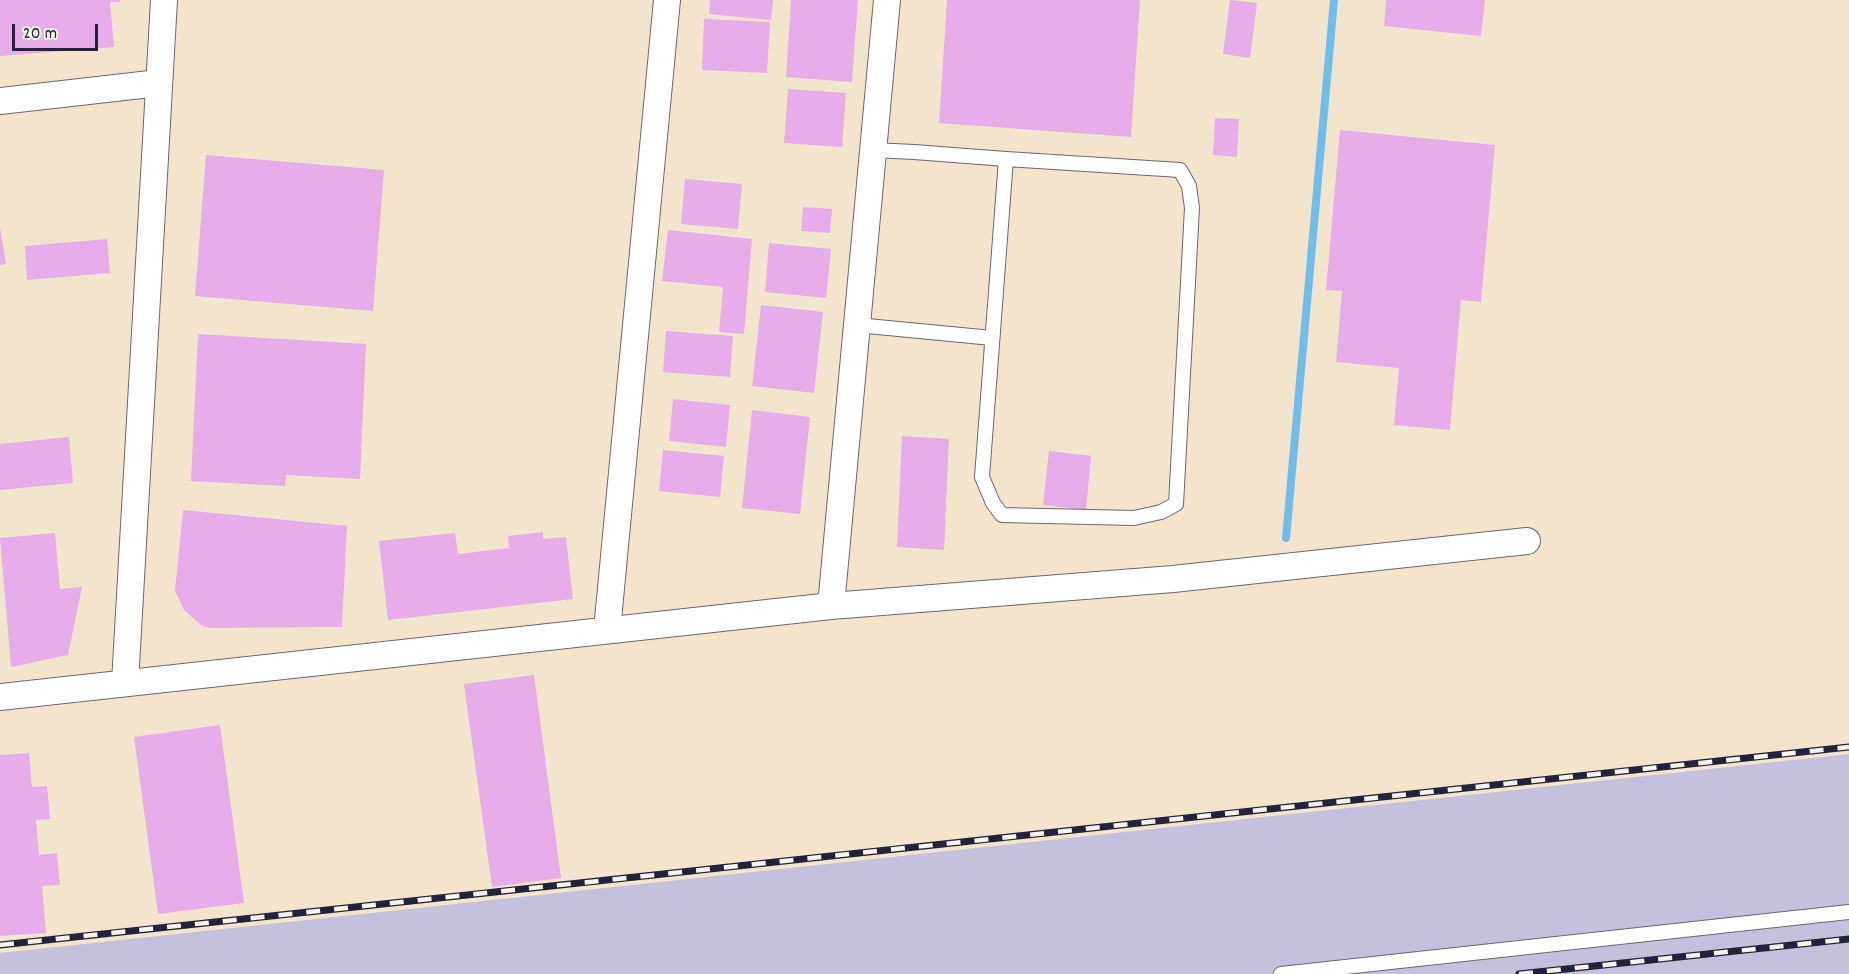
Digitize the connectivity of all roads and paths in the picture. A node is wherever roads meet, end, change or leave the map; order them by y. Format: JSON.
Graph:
{"nodes":[{"id":1,"x":164,"y":0,"type":"edge"},
{"id":2,"x":667,"y":0,"type":"edge"},
{"id":3,"x":887,"y":0,"type":"edge"},
{"id":4,"x":159,"y":83,"type":"junction"},
{"id":5,"x":0,"y":100,"type":"edge"},
{"id":6,"x":873,"y":150,"type":"junction"},
{"id":7,"x":1006,"y":159,"type":"junction"},
{"id":8,"x":857,"y":325,"type":"junction"},
{"id":9,"x":992,"y":338,"type":"junction"},
{"id":10,"x":1527,"y":541,"type":"dead end"},
{"id":11,"x":831,"y":606,"type":"junction"},
{"id":12,"x":607,"y":630,"type":"junction"},
{"id":13,"x":125,"y":683,"type":"junction"},
{"id":14,"x":0,"y":697,"type":"edge"},
{"id":15,"x":1849,"y":912,"type":"edge"},
{"id":16,"x":1281,"y":974,"type":"edge"}],
"edges":[{"from":1,"to":4,"type":"street"},
{"from":2,"to":12,"type":"street"},
{"from":3,"to":6,"type":"street"},
{"from":4,"to":5,"type":"street"},
{"from":4,"to":13,"type":"street"},
{"from":6,"to":7,"type":"lane"},
{"from":6,"to":8,"type":"street"},
{"from":7,"to":9,"type":"lane"},
{"from":7,"to":9,"type":"lane"},
{"from":8,"to":9,"type":"lane"},
{"from":8,"to":11,"type":"street"},
{"from":10,"to":11,"type":"street"},
{"from":11,"to":12,"type":"street"},
{"from":12,"to":13,"type":"street"},
{"from":13,"to":14,"type":"street"},
{"from":15,"to":16,"type":"lane"}]}
